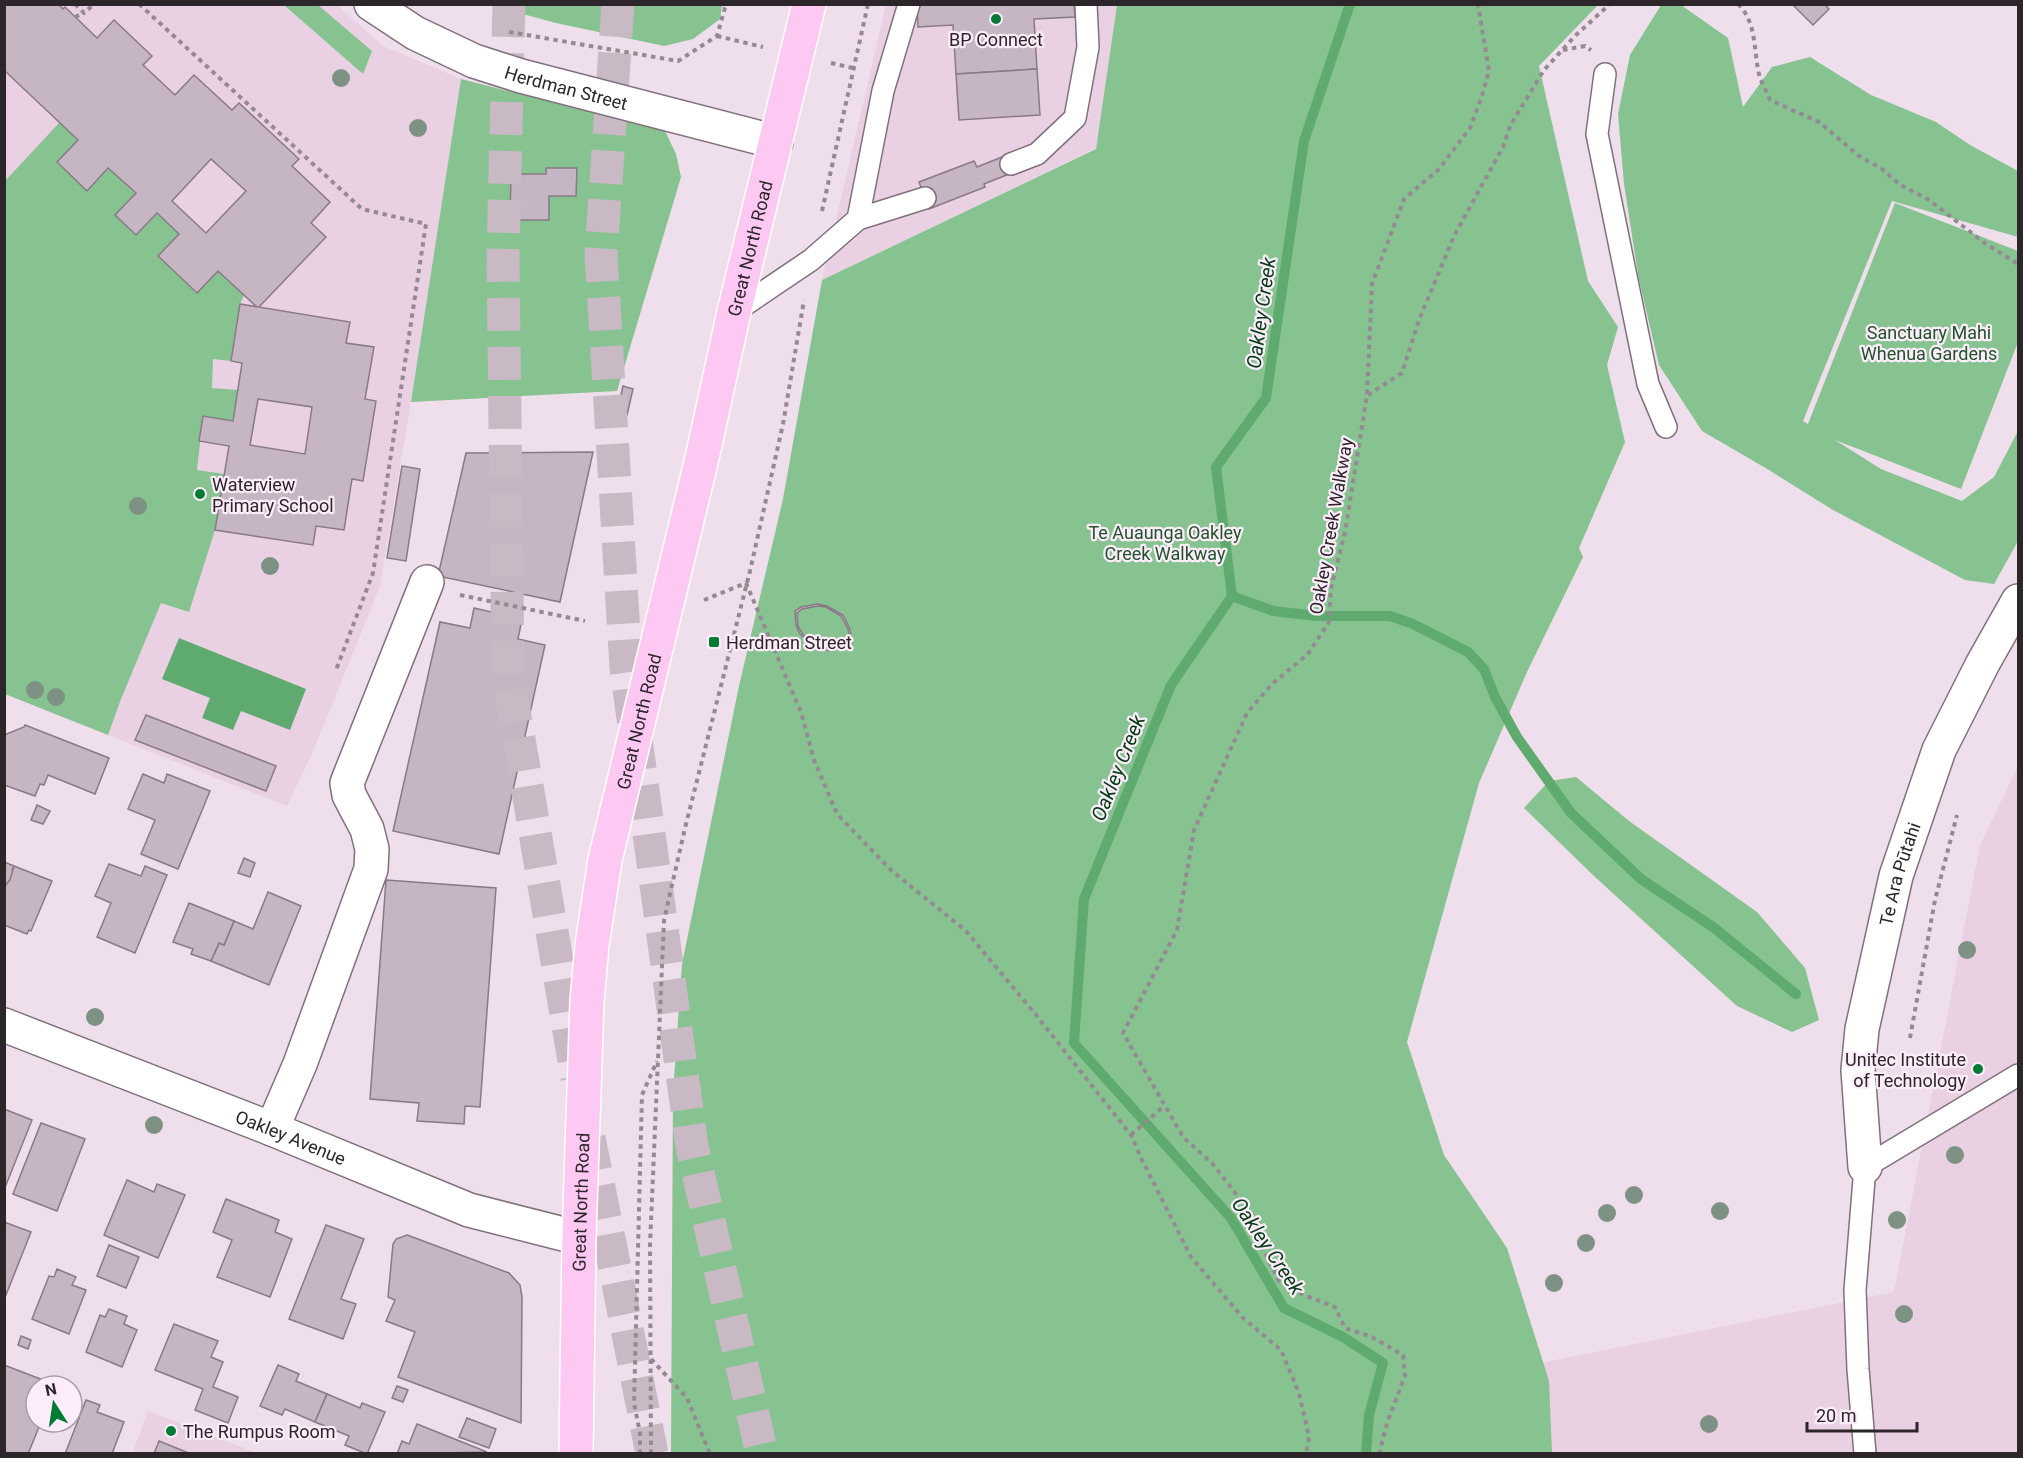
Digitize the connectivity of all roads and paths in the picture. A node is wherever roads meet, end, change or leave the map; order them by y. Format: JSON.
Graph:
{"nodes":[{"id":1,"x":75,"y":4,"type":"edge"},
{"id":2,"x":94,"y":4,"type":"edge"},
{"id":3,"x":139,"y":4,"type":"edge"},
{"id":4,"x":371,"y":4,"type":"edge"},
{"id":5,"x":726,"y":4,"type":"edge"},
{"id":6,"x":809,"y":4,"type":"edge"},
{"id":7,"x":868,"y":4,"type":"edge"},
{"id":8,"x":909,"y":4,"type":"edge"},
{"id":9,"x":1086,"y":4,"type":"edge"},
{"id":10,"x":1478,"y":4,"type":"edge"},
{"id":11,"x":1610,"y":4,"type":"edge"},
{"id":12,"x":1738,"y":4,"type":"edge"},
{"id":13,"x":84,"y":13,"type":"junction"},
{"id":14,"x":75,"y":17,"type":"dead end"},
{"id":15,"x":504,"y":32,"type":"dead end"},
{"id":16,"x":717,"y":36,"type":"junction"},
{"id":17,"x":737,"y":40,"type":"dead end"},
{"id":18,"x":840,"y":65,"type":"dead end"},
{"id":19,"x":853,"y":68,"type":"junction"},
{"id":20,"x":1605,"y":74,"type":"dead end"},
{"id":21,"x":776,"y":142,"type":"junction"},
{"id":22,"x":1011,"y":164,"type":"dead end"},
{"id":23,"x":925,"y":198,"type":"dead end"},
{"id":24,"x":858,"y":219,"type":"junction"},
{"id":25,"x":811,"y":260,"type":"junction"},
{"id":26,"x":2019,"y":264,"type":"edge"},
{"id":27,"x":734,"y":312,"type":"junction"},
{"id":28,"x":1367,"y":395,"type":"junction"},
{"id":29,"x":1666,"y":427,"type":"dead end"},
{"id":30,"x":427,"y":582,"type":"joint"},
{"id":31,"x":746,"y":583,"type":"junction"},
{"id":32,"x":2019,"y":601,"type":"edge"},
{"id":33,"x":585,"y":621,"type":"dead end"},
{"id":34,"x":336,"y":670,"type":"dead end"},
{"id":35,"x":1959,"y":808,"type":"dead end"},
{"id":36,"x":4,"y":1025,"type":"edge"},
{"id":37,"x":1910,"y":1038,"type":"dead end"},
{"id":38,"x":658,"y":1058,"type":"junction"},
{"id":39,"x":2019,"y":1075,"type":"edge"},
{"id":40,"x":1164,"y":1106,"type":"junction"},
{"id":41,"x":272,"y":1129,"type":"junction"},
{"id":42,"x":1131,"y":1135,"type":"junction"},
{"id":43,"x":1865,"y":1167,"type":"junction"},
{"id":44,"x":579,"y":1238,"type":"junction"},
{"id":45,"x":651,"y":1358,"type":"junction"},
{"id":46,"x":576,"y":1454,"type":"edge"},
{"id":47,"x":640,"y":1454,"type":"edge"},
{"id":48,"x":651,"y":1454,"type":"edge"},
{"id":49,"x":710,"y":1454,"type":"edge"},
{"id":50,"x":1306,"y":1454,"type":"edge"},
{"id":51,"x":1379,"y":1454,"type":"edge"},
{"id":52,"x":1865,"y":1454,"type":"edge"}],
"edges":[{"from":1,"to":13,"type":"path"},
{"from":2,"to":13,"type":"path"},
{"from":3,"to":34,"type":"path"},
{"from":4,"to":21,"type":"street","name":"Herdman Street"},
{"from":5,"to":16,"type":"path"},
{"from":6,"to":21,"type":"main road","name":"Great North Road"},
{"from":7,"to":19,"type":"path"},
{"from":8,"to":24,"type":"lane"},
{"from":9,"to":22,"type":"lane"},
{"from":10,"to":28,"type":"path","name":"Oakley Creek Walkway"},
{"from":11,"to":28,"type":"path"},
{"from":12,"to":26,"type":"path"},
{"from":13,"to":14,"type":"path"},
{"from":15,"to":16,"type":"path"},
{"from":16,"to":17,"type":"path"},
{"from":18,"to":19,"type":"path"},
{"from":19,"to":25,"type":"path"},
{"from":20,"to":29,"type":"lane"},
{"from":21,"to":27,"type":"main road","name":"Great North Road"},
{"from":23,"to":24,"type":"lane"},
{"from":24,"to":25,"type":"lane"},
{"from":25,"to":27,"type":"lane"},
{"from":25,"to":31,"type":"path"},
{"from":27,"to":44,"type":"main road","name":"Great North Road"},
{"from":28,"to":40,"type":"path","name":"Oakley Creek Walkway"},
{"from":30,"to":33,"type":"path"},
{"from":30,"to":41,"type":"street"},
{"from":31,"to":38,"type":"path"},
{"from":31,"to":42,"type":"path"},
{"from":32,"to":43,"type":"street","name":"Te Ara Pūtahi"},
{"from":35,"to":37,"type":"path"},
{"from":36,"to":41,"type":"street","name":"Oakley Avenue"},
{"from":38,"to":45,"type":"path"},
{"from":38,"to":47,"type":"path"},
{"from":39,"to":43,"type":"lane"},
{"from":40,"to":42,"type":"path"},
{"from":40,"to":51,"type":"path"},
{"from":41,"to":44,"type":"street","name":"Oakley Avenue"},
{"from":42,"to":50,"type":"path"},
{"from":43,"to":52,"type":"lane"},
{"from":44,"to":46,"type":"main road","name":"Great North Road"},
{"from":45,"to":48,"type":"path"},
{"from":45,"to":49,"type":"path"}]}
